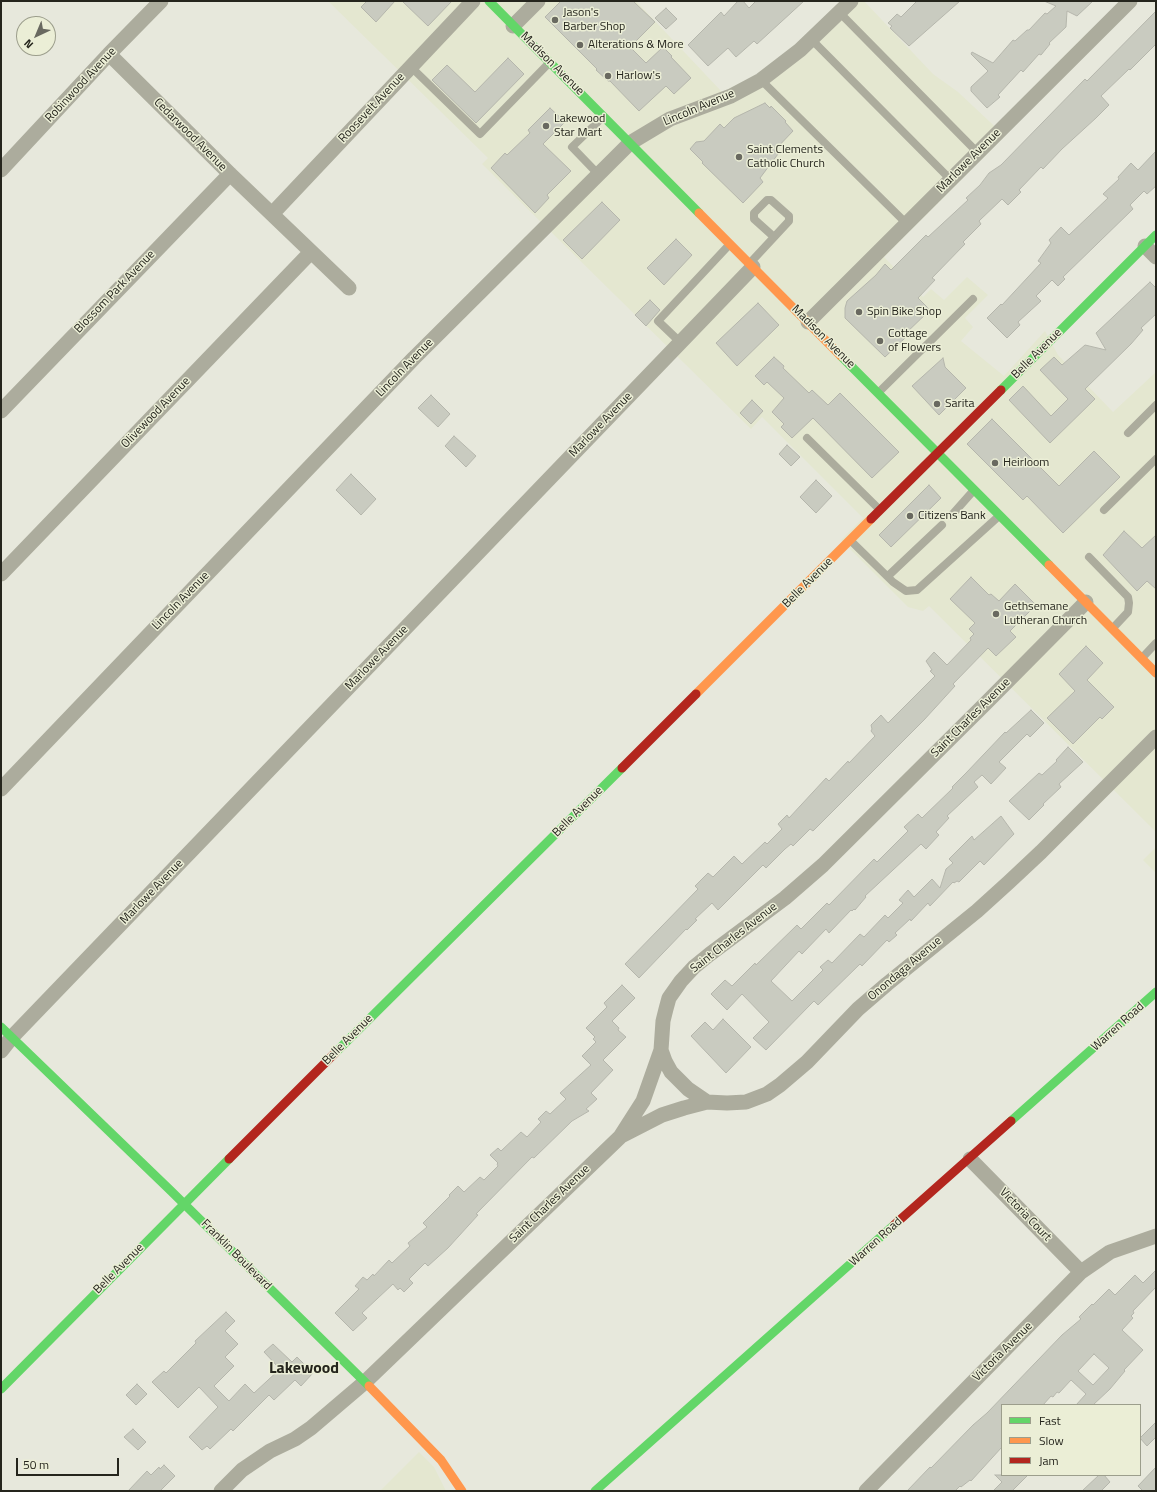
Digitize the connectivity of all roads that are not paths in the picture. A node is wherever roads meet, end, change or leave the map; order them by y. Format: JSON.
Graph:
{"nodes":[{"id":1,"x":161,"y":1,"type":"edge"},
{"id":2,"x":473,"y":1,"type":"edge"},
{"id":3,"x":489,"y":1,"type":"edge"},
{"id":4,"x":538,"y":1,"type":"edge"},
{"id":5,"x":851,"y":1,"type":"edge"},
{"id":6,"x":1130,"y":1,"type":"edge"},
{"id":7,"x":839,"y":12,"type":"junction"},
{"id":8,"x":513,"y":26,"type":"junction"},
{"id":9,"x":811,"y":39,"type":"junction"},
{"id":10,"x":109,"y":54,"type":"junction"},
{"id":11,"x":550,"y":62,"type":"junction"},
{"id":12,"x":411,"y":66,"type":"junction"},
{"id":13,"x":761,"y":80,"type":"junction"},
{"id":14,"x":603,"y":116,"type":"junction"},
{"id":15,"x":630,"y":143,"type":"junction"},
{"id":16,"x":978,"y":153,"type":"junction"},
{"id":17,"x":1,"y":170,"type":"edge"},
{"id":18,"x":230,"y":174,"type":"junction"},
{"id":19,"x":598,"y":174,"type":"junction"},
{"id":20,"x":951,"y":180,"type":"junction"},
{"id":21,"x":272,"y":214,"type":"junction"},
{"id":22,"x":907,"y":224,"type":"junction"},
{"id":23,"x":774,"y":237,"type":"junction"},
{"id":24,"x":1151,"y":241,"type":"edge"},
{"id":25,"x":730,"y":244,"type":"junction"},
{"id":26,"x":311,"y":252,"type":"junction"},
{"id":27,"x":1156,"y":257,"type":"edge"},
{"id":28,"x":751,"y":265,"type":"junction"},
{"id":29,"x":349,"y":288,"type":"dead end"},
{"id":30,"x":973,"y":299,"type":"dead end"},
{"id":31,"x":808,"y":322,"type":"junction"},
{"id":32,"x":680,"y":342,"type":"junction"},
{"id":33,"x":878,"y":393,"type":"junction"},
{"id":34,"x":1156,"y":405,"type":"edge"},
{"id":35,"x":1,"y":411,"type":"edge"},
{"id":36,"x":1128,"y":433,"type":"dead end"},
{"id":37,"x":807,"y":438,"type":"dead end"},
{"id":38,"x":938,"y":453,"type":"junction"},
{"id":39,"x":1156,"y":459,"type":"edge"},
{"id":40,"x":974,"y":490,"type":"junction"},
{"id":41,"x":1104,"y":510,"type":"dead end"},
{"id":42,"x":881,"y":511,"type":"junction"},
{"id":43,"x":950,"y":516,"type":"dead end"},
{"id":44,"x":1000,"y":516,"type":"junction"},
{"id":45,"x":942,"y":525,"type":"dead end"},
{"id":46,"x":851,"y":541,"type":"junction"},
{"id":47,"x":1089,"y":557,"type":"dead end"},
{"id":48,"x":1,"y":574,"type":"edge"},
{"id":49,"x":888,"y":576,"type":"junction"},
{"id":50,"x":1086,"y":602,"type":"junction"},
{"id":51,"x":1112,"y":628,"type":"junction"},
{"id":52,"x":1156,"y":643,"type":"edge"},
{"id":53,"x":1142,"y":658,"type":"junction"},
{"id":54,"x":1156,"y":673,"type":"edge"},
{"id":55,"x":1156,"y":737,"type":"edge"},
{"id":56,"x":1,"y":789,"type":"edge"},
{"id":57,"x":1156,"y":992,"type":"edge"},
{"id":58,"x":1,"y":1027,"type":"edge"},
{"id":59,"x":12,"y":1037,"type":"junction"},
{"id":60,"x":661,"y":1050,"type":"junction"},
{"id":61,"x":1,"y":1051,"type":"edge"},
{"id":62,"x":707,"y":1102,"type":"junction"},
{"id":63,"x":620,"y":1137,"type":"junction"},
{"id":64,"x":970,"y":1159,"type":"junction"},
{"id":65,"x":184,"y":1204,"type":"junction"},
{"id":66,"x":1156,"y":1236,"type":"edge"},
{"id":67,"x":1081,"y":1272,"type":"junction"},
{"id":68,"x":364,"y":1382,"type":"junction"},
{"id":69,"x":1,"y":1389,"type":"edge"},
{"id":70,"x":221,"y":1491,"type":"edge"},
{"id":71,"x":462,"y":1491,"type":"edge"},
{"id":72,"x":595,"y":1491,"type":"edge"},
{"id":73,"x":866,"y":1491,"type":"edge"}],
"edges":[{"from":1,"to":10,"type":"street","name":"Robinwood Avenue"},
{"from":2,"to":12,"type":"street","name":"Roosevelt Avenue"},
{"from":3,"to":8,"type":"street","name":"Madison Avenue"},
{"from":4,"to":8,"type":"street"},
{"from":5,"to":7,"type":"street","name":"Lincoln Avenue"},
{"from":6,"to":16,"type":"street","name":"Marlowe Avenue"},
{"from":7,"to":9,"type":"street","name":"Lincoln Avenue"},
{"from":7,"to":16,"type":"lane"},
{"from":8,"to":11,"type":"street","name":"Madison Avenue"},
{"from":9,"to":13,"type":"street","name":"Lincoln Avenue"},
{"from":9,"to":20,"type":"lane"},
{"from":10,"to":17,"type":"street","name":"Robinwood Avenue"},
{"from":10,"to":18,"type":"street","name":"Cedarwood Avenue"},
{"from":11,"to":12,"type":"lane"},
{"from":11,"to":14,"type":"street","name":"Madison Avenue"},
{"from":12,"to":21,"type":"street","name":"Roosevelt Avenue"},
{"from":13,"to":15,"type":"street","name":"Lincoln Avenue"},
{"from":13,"to":22,"type":"lane"},
{"from":14,"to":15,"type":"street","name":"Madison Avenue"},
{"from":14,"to":19,"type":"lane"},
{"from":15,"to":19,"type":"street","name":"Lincoln Avenue"},
{"from":15,"to":25,"type":"street","name":"Madison Avenue"},
{"from":16,"to":20,"type":"street","name":"Marlowe Avenue"},
{"from":18,"to":21,"type":"street","name":"Cedarwood Avenue"},
{"from":18,"to":35,"type":"street","name":"Blossom Park Avenue"},
{"from":19,"to":56,"type":"street","name":"Lincoln Avenue"},
{"from":20,"to":22,"type":"street","name":"Marlowe Avenue"},
{"from":21,"to":26,"type":"street"},
{"from":22,"to":31,"type":"street","name":"Marlowe Avenue"},
{"from":23,"to":23,"type":"lane"},
{"from":23,"to":28,"type":"lane"},
{"from":24,"to":27,"type":"street"},
{"from":24,"to":38,"type":"street","name":"Belle Avenue"},
{"from":25,"to":28,"type":"street","name":"Madison Avenue"},
{"from":25,"to":32,"type":"lane"},
{"from":26,"to":29,"type":"street"},
{"from":26,"to":48,"type":"street","name":"Olivewood Avenue"},
{"from":28,"to":31,"type":"street","name":"Madison Avenue"},
{"from":28,"to":32,"type":"street","name":"Marlowe Avenue"},
{"from":30,"to":33,"type":"lane"},
{"from":31,"to":33,"type":"street","name":"Madison Avenue"},
{"from":32,"to":59,"type":"street","name":"Marlowe Avenue"},
{"from":33,"to":38,"type":"street","name":"Madison Avenue"},
{"from":34,"to":36,"type":"lane"},
{"from":37,"to":42,"type":"lane"},
{"from":38,"to":40,"type":"street","name":"Madison Avenue"},
{"from":38,"to":42,"type":"street","name":"Belle Avenue"},
{"from":39,"to":41,"type":"lane"},
{"from":40,"to":43,"type":"lane"},
{"from":40,"to":44,"type":"street","name":"Madison Avenue"},
{"from":42,"to":46,"type":"street","name":"Belle Avenue"},
{"from":44,"to":49,"type":"lane"},
{"from":44,"to":50,"type":"street","name":"Madison Avenue"},
{"from":45,"to":49,"type":"lane"},
{"from":46,"to":49,"type":"lane"},
{"from":46,"to":65,"type":"street","name":"Belle Avenue"},
{"from":47,"to":51,"type":"lane"},
{"from":50,"to":51,"type":"street","name":"Madison Avenue"},
{"from":50,"to":60,"type":"street","name":"Saint Charles Avenue"},
{"from":51,"to":53,"type":"street","name":"Madison Avenue"},
{"from":52,"to":53,"type":"lane"},
{"from":53,"to":54,"type":"street","name":"Madison Avenue"},
{"from":55,"to":62,"type":"street","name":"Onondaga Avenue"},
{"from":57,"to":64,"type":"street","name":"Warren Road"},
{"from":58,"to":59,"type":"street","name":"Franklin Boulevard"},
{"from":59,"to":61,"type":"street","name":"Marlowe Avenue"},
{"from":59,"to":65,"type":"street","name":"Franklin Boulevard"},
{"from":60,"to":62,"type":"street"},
{"from":60,"to":63,"type":"street","name":"Saint Charles Avenue"},
{"from":62,"to":63,"type":"street","name":"Onondaga Avenue"},
{"from":63,"to":68,"type":"street","name":"Saint Charles Avenue"},
{"from":64,"to":67,"type":"street","name":"Victoria Court"},
{"from":64,"to":72,"type":"street","name":"Warren Road"},
{"from":65,"to":68,"type":"street","name":"Franklin Boulevard"},
{"from":65,"to":69,"type":"street","name":"Belle Avenue"},
{"from":66,"to":67,"type":"street","name":"Victoria Avenue"},
{"from":67,"to":73,"type":"street","name":"Victoria Avenue"},
{"from":68,"to":70,"type":"street","name":"Saint Charles Avenue"},
{"from":68,"to":71,"type":"street","name":"Franklin Boulevard"}]}
